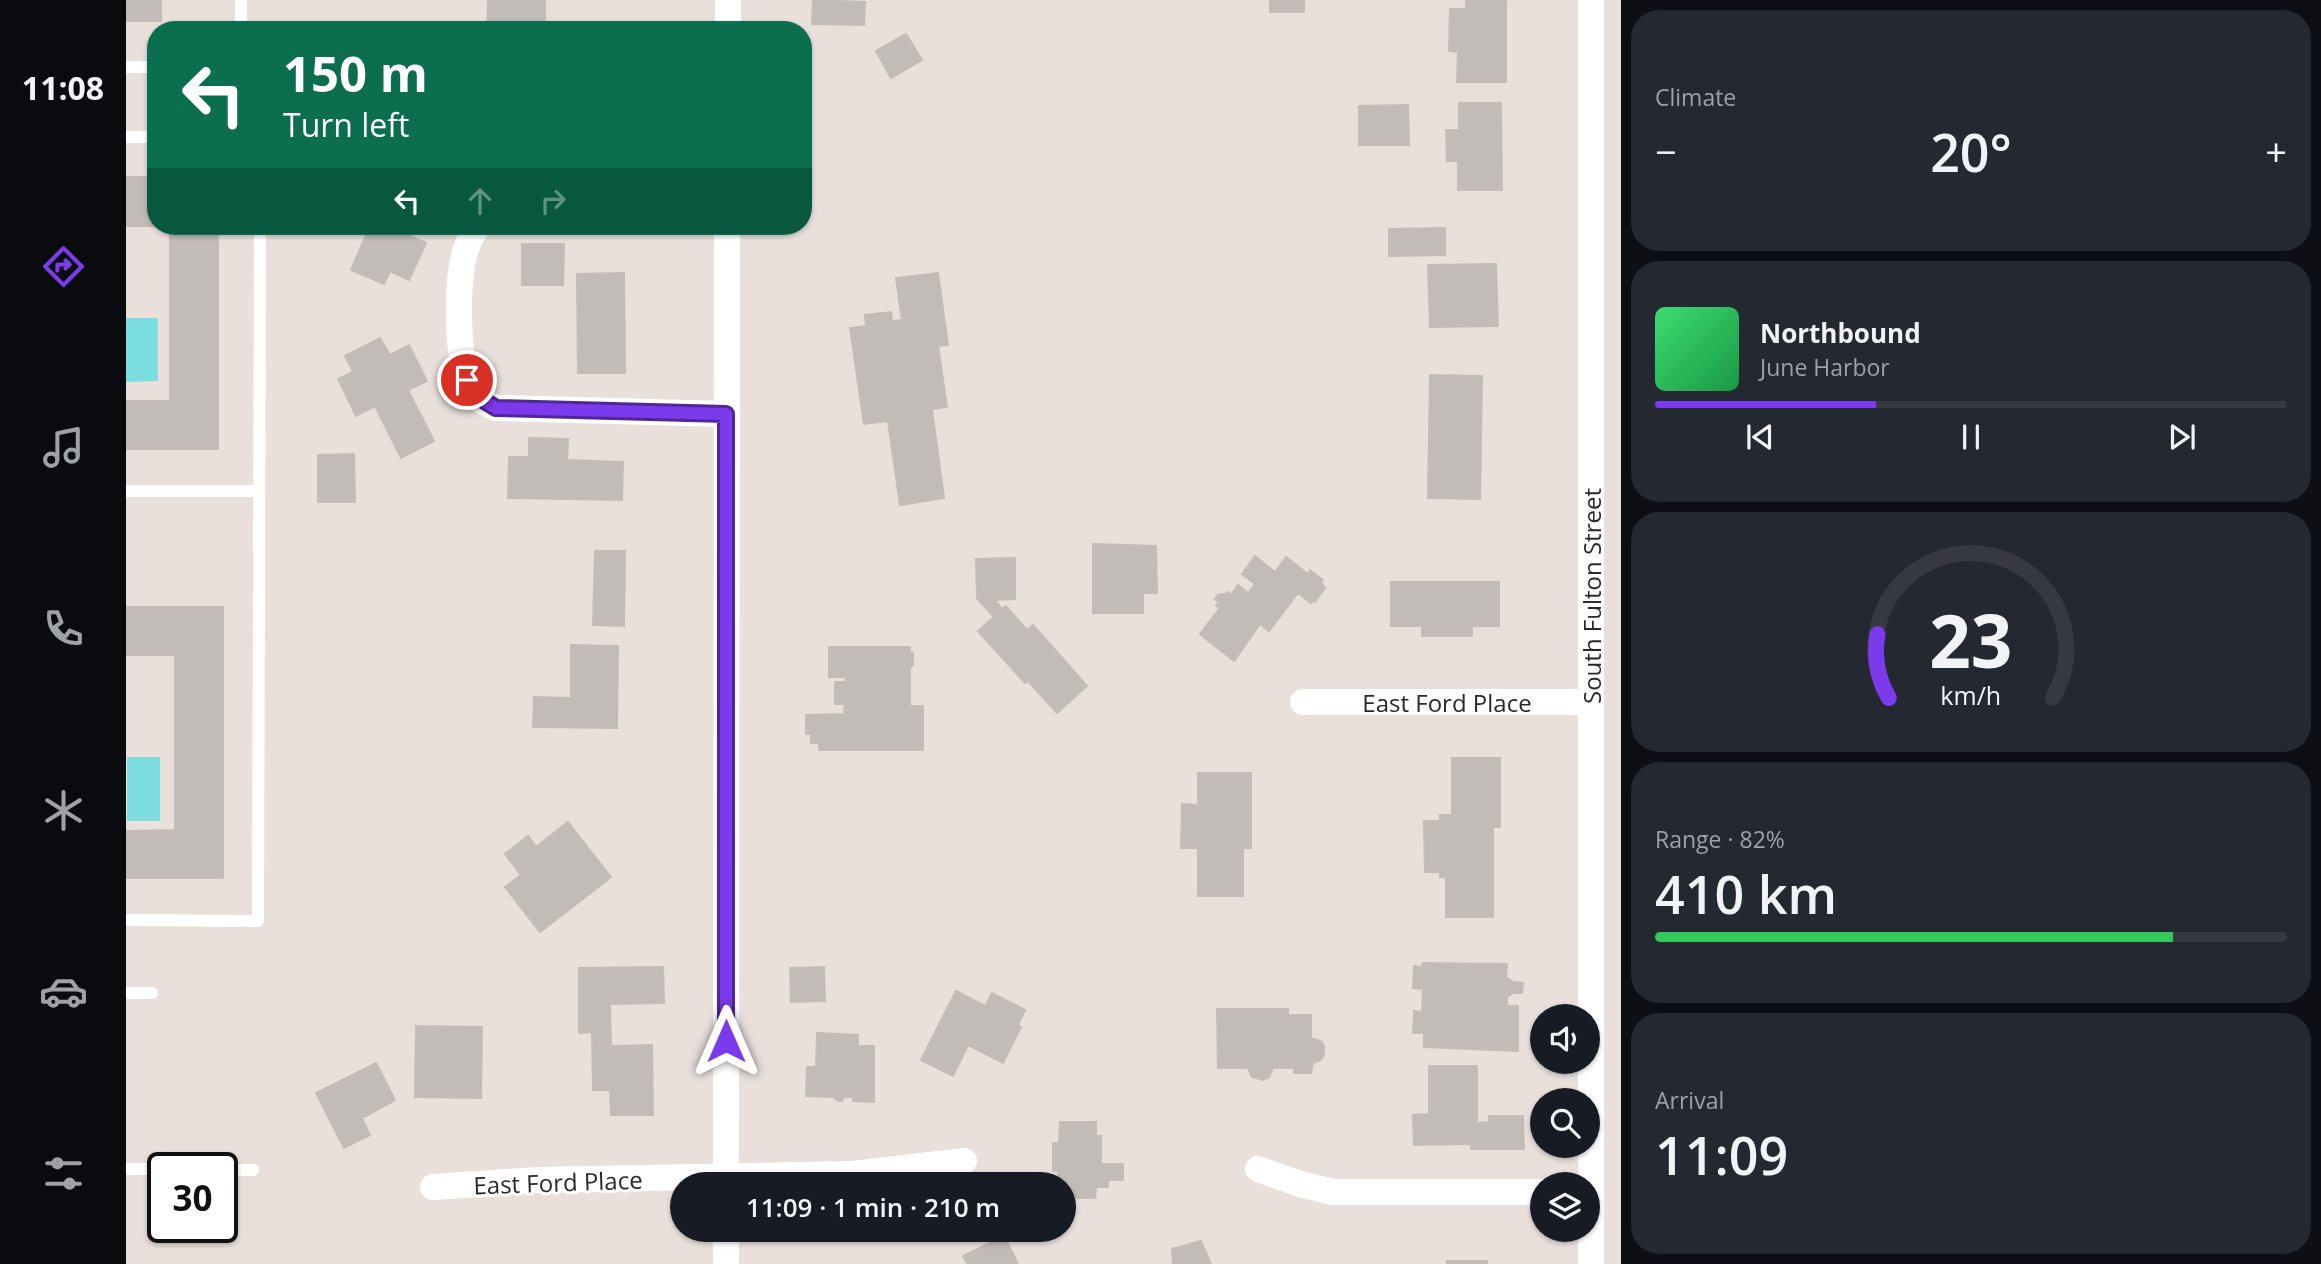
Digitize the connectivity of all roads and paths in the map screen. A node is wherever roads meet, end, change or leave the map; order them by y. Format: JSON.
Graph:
{"nodes":[{"id":1,"x":241,"y":0,"type":"edge"},
{"id":2,"x":728,"y":0,"type":"edge"},
{"id":3,"x":1591,"y":0,"type":"edge"},
{"id":4,"x":241,"y":21,"type":"edge"},
{"id":5,"x":728,"y":21,"type":"edge"},
{"id":6,"x":126,"y":67,"type":"edge"},
{"id":7,"x":147,"y":67,"type":"edge"},
{"id":8,"x":126,"y":137,"type":"edge"},
{"id":9,"x":147,"y":137,"type":"edge"},
{"id":10,"x":260,"y":235,"type":"edge"},
{"id":11,"x":472,"y":235,"type":"edge"},
{"id":12,"x":727,"y":235,"type":"edge"},
{"id":13,"x":726,"y":414,"type":"junction"},
{"id":14,"x":126,"y":491,"type":"edge"},
{"id":15,"x":259,"y":491,"type":"junction"},
{"id":16,"x":1303,"y":702,"type":"dead end"},
{"id":17,"x":1590,"y":702,"type":"junction"},
{"id":18,"x":126,"y":920,"type":"edge"},
{"id":19,"x":126,"y":993,"type":"edge"},
{"id":20,"x":152,"y":993,"type":"dead end"},
{"id":21,"x":964,"y":1161,"type":"dead end"},
{"id":22,"x":126,"y":1169,"type":"edge"},
{"id":23,"x":147,"y":1169,"type":"edge"},
{"id":24,"x":1258,"y":1169,"type":"dead end"},
{"id":25,"x":238,"y":1170,"type":"edge"},
{"id":26,"x":253,"y":1170,"type":"dead end"},
{"id":27,"x":726,"y":1172,"type":"edge"},
{"id":28,"x":870,"y":1172,"type":"edge"},
{"id":29,"x":1590,"y":1172,"type":"edge"},
{"id":30,"x":670,"y":1181,"type":"edge"},
{"id":31,"x":433,"y":1187,"type":"dead end"},
{"id":32,"x":1530,"y":1192,"type":"edge"},
{"id":33,"x":726,"y":1242,"type":"edge"},
{"id":34,"x":1591,"y":1242,"type":"edge"},
{"id":35,"x":726,"y":1264,"type":"edge"},
{"id":36,"x":1591,"y":1264,"type":"edge"}],
"edges":[{"from":1,"to":4,"type":"lane"},
{"from":2,"to":5,"type":"street"},
{"from":3,"to":17,"type":"street","name":"South Fulton Street"},
{"from":6,"to":7,"type":"lane"},
{"from":8,"to":9,"type":"lane"},
{"from":10,"to":15,"type":"lane"},
{"from":11,"to":13,"type":"street"},
{"from":12,"to":13,"type":"street"},
{"from":13,"to":27,"type":"street"},
{"from":14,"to":15,"type":"lane"},
{"from":15,"to":18,"type":"lane"},
{"from":16,"to":17,"type":"street","name":"East Ford Place"},
{"from":17,"to":29,"type":"street","name":"South Fulton Street"},
{"from":19,"to":20,"type":"lane"},
{"from":21,"to":28,"type":"street","name":"East Ford Place"},
{"from":22,"to":23,"type":"lane"},
{"from":24,"to":32,"type":"street"},
{"from":25,"to":26,"type":"lane"},
{"from":30,"to":31,"type":"street","name":"East Ford Place"},
{"from":33,"to":35,"type":"street"},
{"from":34,"to":36,"type":"street","name":"South Fulton Street"}]}
